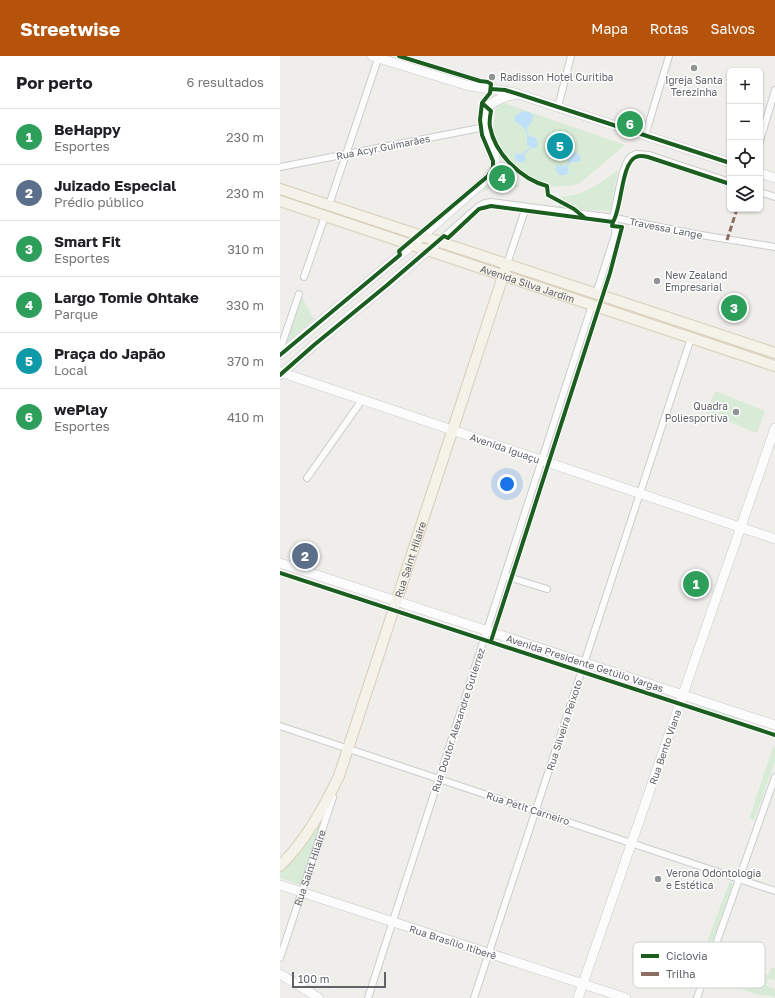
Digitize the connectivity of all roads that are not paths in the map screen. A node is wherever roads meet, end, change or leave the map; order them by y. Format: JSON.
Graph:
{"nodes":[{"id":1,"x":571,"y":56,"type":"edge"},
{"id":2,"x":669,"y":56,"type":"edge"},
{"id":3,"x":376,"y":57,"type":"edge"},
{"id":4,"x":775,"y":90,"type":"edge"},
{"id":5,"x":518,"y":94,"type":"junction"},
{"id":6,"x":558,"y":107,"type":"junction"},
{"id":7,"x":485,"y":127,"type":"junction"},
{"id":8,"x":645,"y":136,"type":"junction"},
{"id":9,"x":760,"y":140,"type":"edge"},
{"id":10,"x":346,"y":154,"type":"junction"},
{"id":11,"x":727,"y":162,"type":"edge"},
{"id":12,"x":280,"y":167,"type":"edge"},
{"id":13,"x":763,"y":174,"type":"edge"},
{"id":14,"x":775,"y":178,"type":"edge"},
{"id":15,"x":727,"y":181,"type":"edge"},
{"id":16,"x":280,"y":189,"type":"edge"},
{"id":17,"x":763,"y":193,"type":"edge"},
{"id":18,"x":775,"y":197,"type":"edge"},
{"id":19,"x":280,"y":201,"type":"edge"},
{"id":20,"x":329,"y":205,"type":"junction"},
{"id":21,"x":526,"y":207,"type":"junction"},
{"id":22,"x":325,"y":216,"type":"junction"},
{"id":23,"x":613,"y":218,"type":"junction"},
{"id":24,"x":383,"y":223,"type":"junction"},
{"id":25,"x":422,"y":236,"type":"junction"},
{"id":26,"x":393,"y":239,"type":"junction"},
{"id":27,"x":439,"y":241,"type":"junction"},
{"id":28,"x":412,"y":245,"type":"junction"},
{"id":29,"x":775,"y":247,"type":"edge"},
{"id":30,"x":428,"y":251,"type":"junction"},
{"id":31,"x":507,"y":264,"type":"junction"},
{"id":32,"x":503,"y":276,"type":"junction"},
{"id":33,"x":304,"y":277,"type":"dead end"},
{"id":34,"x":299,"y":294,"type":"dead end"},
{"id":35,"x":596,"y":294,"type":"junction"},
{"id":36,"x":592,"y":305,"type":"junction"},
{"id":37,"x":664,"y":316,"type":"junction"},
{"id":38,"x":674,"y":332,"type":"junction"},
{"id":39,"x":691,"y":338,"type":"junction"},
{"id":40,"x":742,"y":342,"type":"junction"},
{"id":41,"x":714,"y":346,"type":"junction"},
{"id":42,"x":775,"y":353,"type":"edge"},
{"id":43,"x":281,"y":354,"type":"edge"},
{"id":44,"x":297,"y":360,"type":"junction"},
{"id":45,"x":775,"y":366,"type":"edge"},
{"id":46,"x":281,"y":373,"type":"edge"},
{"id":47,"x":301,"y":379,"type":"junction"},
{"id":48,"x":362,"y":400,"type":"junction"},
{"id":49,"x":775,"y":428,"type":"edge"},
{"id":50,"x":452,"y":430,"type":"junction"},
{"id":51,"x":542,"y":461,"type":"junction"},
{"id":52,"x":307,"y":478,"type":"dead end"},
{"id":53,"x":640,"y":494,"type":"junction"},
{"id":54,"x":740,"y":528,"type":"junction"},
{"id":55,"x":775,"y":539,"type":"edge"},
{"id":56,"x":280,"y":563,"type":"edge"},
{"id":57,"x":505,"y":576,"type":"junction"},
{"id":58,"x":547,"y":589,"type":"dead end"},
{"id":59,"x":397,"y":601,"type":"junction"},
{"id":60,"x":487,"y":631,"type":"junction"},
{"id":61,"x":584,"y":662,"type":"junction"},
{"id":62,"x":683,"y":694,"type":"junction"},
{"id":63,"x":775,"y":725,"type":"edge"},
{"id":64,"x":280,"y":726,"type":"edge"},
{"id":65,"x":348,"y":749,"type":"junction"},
{"id":66,"x":339,"y":776,"type":"junction"},
{"id":67,"x":775,"y":777,"type":"edge"},
{"id":68,"x":439,"y":779,"type":"junction"},
{"id":69,"x":536,"y":811,"type":"junction"},
{"id":70,"x":631,"y":843,"type":"junction"},
{"id":71,"x":280,"y":866,"type":"edge"},
{"id":72,"x":739,"y":879,"type":"junction"},
{"id":73,"x":280,"y":885,"type":"edge"},
{"id":74,"x":775,"y":891,"type":"edge"},
{"id":75,"x":302,"y":892,"type":"junction"},
{"id":76,"x":393,"y":922,"type":"junction"},
{"id":77,"x":717,"y":942,"type":"edge"},
{"id":78,"x":489,"y":953,"type":"junction"},
{"id":79,"x":280,"y":958,"type":"edge"},
{"id":80,"x":280,"y":974,"type":"edge"},
{"id":81,"x":583,"y":984,"type":"junction"},
{"id":82,"x":701,"y":988,"type":"edge"},
{"id":83,"x":319,"y":998,"type":"edge"},
{"id":84,"x":368,"y":998,"type":"edge"},
{"id":85,"x":474,"y":998,"type":"edge"},
{"id":86,"x":578,"y":998,"type":"edge"},
{"id":87,"x":626,"y":998,"type":"edge"},
{"id":88,"x":697,"y":998,"type":"edge"}],
"edges":[{"from":1,"to":6,"type":"street"},
{"from":2,"to":8,"type":"street"},
{"from":3,"to":5,"type":"main road"},
{"from":3,"to":10,"type":"street"},
{"from":4,"to":9,"type":"street"},
{"from":5,"to":6,"type":"main road"},
{"from":5,"to":7,"type":"main road"},
{"from":6,"to":8,"type":"main road"},
{"from":7,"to":10,"type":"street","name":"Rua Acyr Guimarães"},
{"from":7,"to":25,"type":"main road"},
{"from":8,"to":11,"type":"main road"},
{"from":10,"to":12,"type":"street","name":"Rua Acyr Guimarães"},
{"from":10,"to":20,"type":"street"},
{"from":13,"to":14,"type":"main road"},
{"from":15,"to":23,"type":"street"},
{"from":16,"to":20,"type":"main road","name":"Avenida Silva Jardim"},
{"from":17,"to":18,"type":"street"},
{"from":19,"to":22,"type":"main road","name":"Avenida Silva Jardim"},
{"from":20,"to":24,"type":"main road","name":"Avenida Silva Jardim"},
{"from":21,"to":23,"type":"street","name":"Travessa Lange"},
{"from":21,"to":27,"type":"street","name":"Travessa Lange"},
{"from":21,"to":31,"type":"street","name":"Rua Saint Hilaire"},
{"from":22,"to":26,"type":"main road","name":"Avenida Silva Jardim"},
{"from":22,"to":33,"type":"street"},
{"from":23,"to":29,"type":"street","name":"Travessa Lange"},
{"from":23,"to":35,"type":"street"},
{"from":24,"to":25,"type":"main road","name":"Avenida Silva Jardim"},
{"from":24,"to":26,"type":"main road"},
{"from":25,"to":27,"type":"main road","name":"Avenida Silva Jardim"},
{"from":25,"to":28,"type":"main road"},
{"from":26,"to":28,"type":"main road","name":"Avenida Silva Jardim"},
{"from":27,"to":30,"type":"main road"},
{"from":27,"to":31,"type":"main road","name":"Avenida Silva Jardim"},
{"from":28,"to":30,"type":"main road","name":"Avenida Silva Jardim"},
{"from":28,"to":43,"type":"main road"},
{"from":30,"to":32,"type":"main road","name":"Avenida Silva Jardim"},
{"from":30,"to":44,"type":"main road"},
{"from":31,"to":32,"type":"main road","name":"Rua Saint Hilaire"},
{"from":31,"to":35,"type":"main road","name":"Avenida Silva Jardim"},
{"from":32,"to":36,"type":"main road","name":"Avenida Silva Jardim"},
{"from":32,"to":50,"type":"main road","name":"Rua Saint Hilaire"},
{"from":34,"to":43,"type":"street"},
{"from":35,"to":37,"type":"main road","name":"Avenida Silva Jardim"},
{"from":36,"to":38,"type":"main road","name":"Avenida Silva Jardim"},
{"from":36,"to":51,"type":"street","name":"Rua Doutor Alexandre Gutierrez"},
{"from":37,"to":38,"type":"main road"},
{"from":37,"to":40,"type":"main road","name":"Avenida Silva Jardim"},
{"from":38,"to":39,"type":"main road","name":"Avenida Silva Jardim"},
{"from":39,"to":41,"type":"main road","name":"Avenida Silva Jardim"},
{"from":39,"to":53,"type":"street","name":"Rua Silveira Peixoto"},
{"from":40,"to":41,"type":"main road"},
{"from":40,"to":42,"type":"main road","name":"Avenida Silva Jardim"},
{"from":41,"to":45,"type":"main road","name":"Avenida Silva Jardim"},
{"from":44,"to":46,"type":"main road"},
{"from":44,"to":47,"type":"main road"},
{"from":46,"to":47,"type":"main road","name":"Avenida Iguaçu"},
{"from":47,"to":48,"type":"main road","name":"Avenida Iguaçu"},
{"from":48,"to":50,"type":"main road","name":"Avenida Iguaçu"},
{"from":48,"to":52,"type":"street"},
{"from":49,"to":54,"type":"main road","name":"Rua Bento Viana"},
{"from":50,"to":51,"type":"main road","name":"Avenida Iguaçu"},
{"from":50,"to":59,"type":"main road","name":"Rua Saint Hilaire"},
{"from":51,"to":53,"type":"main road","name":"Avenida Iguaçu"},
{"from":51,"to":57,"type":"street","name":"Rua Doutor Alexandre Gutierrez"},
{"from":53,"to":54,"type":"main road","name":"Avenida Iguaçu"},
{"from":53,"to":61,"type":"street","name":"Rua Silveira Peixoto"},
{"from":54,"to":55,"type":"main road","name":"Avenida Iguaçu"},
{"from":54,"to":62,"type":"main road","name":"Rua Bento Viana"},
{"from":56,"to":59,"type":"main road","name":"Avenida Presidente Getúlio Vargas"},
{"from":57,"to":58,"type":"street"},
{"from":57,"to":60,"type":"street","name":"Rua Doutor Alexandre Gutierrez"},
{"from":59,"to":60,"type":"main road","name":"Avenida Presidente Getúlio Vargas"},
{"from":59,"to":65,"type":"main road","name":"Rua Saint Hilaire"},
{"from":60,"to":61,"type":"main road","name":"Avenida Presidente Getúlio Vargas"},
{"from":60,"to":68,"type":"street","name":"Rua Doutor Alexandre Gutierrez"},
{"from":61,"to":62,"type":"main road","name":"Avenida Presidente Getúlio Vargas"},
{"from":61,"to":69,"type":"street","name":"Rua Silveira Peixoto"},
{"from":62,"to":63,"type":"main road","name":"Avenida Presidente Getúlio Vargas"},
{"from":62,"to":70,"type":"main road","name":"Rua Bento Viana"},
{"from":64,"to":65,"type":"street","name":"Rua Petit Carneiro"},
{"from":65,"to":66,"type":"main road","name":"Rua Saint Hilaire"},
{"from":65,"to":68,"type":"street","name":"Rua Petit Carneiro"},
{"from":66,"to":71,"type":"main road"},
{"from":66,"to":75,"type":"street","name":"Rua Saint Hilaire"},
{"from":67,"to":72,"type":"street"},
{"from":68,"to":69,"type":"street","name":"Rua Petit Carneiro"},
{"from":68,"to":76,"type":"street","name":"Rua Doutor Alexandre Gutierrez"},
{"from":69,"to":70,"type":"street","name":"Rua Petit Carneiro"},
{"from":69,"to":78,"type":"street","name":"Rua Silveira Peixoto"},
{"from":70,"to":72,"type":"street","name":"Rua Petit Carneiro"},
{"from":70,"to":81,"type":"main road","name":"Rua Bento Viana"},
{"from":72,"to":74,"type":"street","name":"Rua Petit Carneiro"},
{"from":72,"to":77,"type":"street"},
{"from":73,"to":75,"type":"main road","name":"Rua Brasílio Itiberê"},
{"from":75,"to":76,"type":"main road","name":"Rua Brasílio Itiberê"},
{"from":75,"to":79,"type":"street","name":"Rua Saint Hilaire"},
{"from":76,"to":78,"type":"main road","name":"Rua Brasílio Itiberê"},
{"from":76,"to":84,"type":"street","name":"Rua Doutor Alexandre Gutierrez"},
{"from":78,"to":81,"type":"main road","name":"Rua Brasílio Itiberê"},
{"from":78,"to":85,"type":"street","name":"Rua Silveira Peixoto"},
{"from":80,"to":83,"type":"main road"},
{"from":81,"to":86,"type":"main road","name":"Rua Bento Viana"},
{"from":81,"to":87,"type":"main road","name":"Rua Brasílio Itiberê"},
{"from":82,"to":88,"type":"street"}]}
